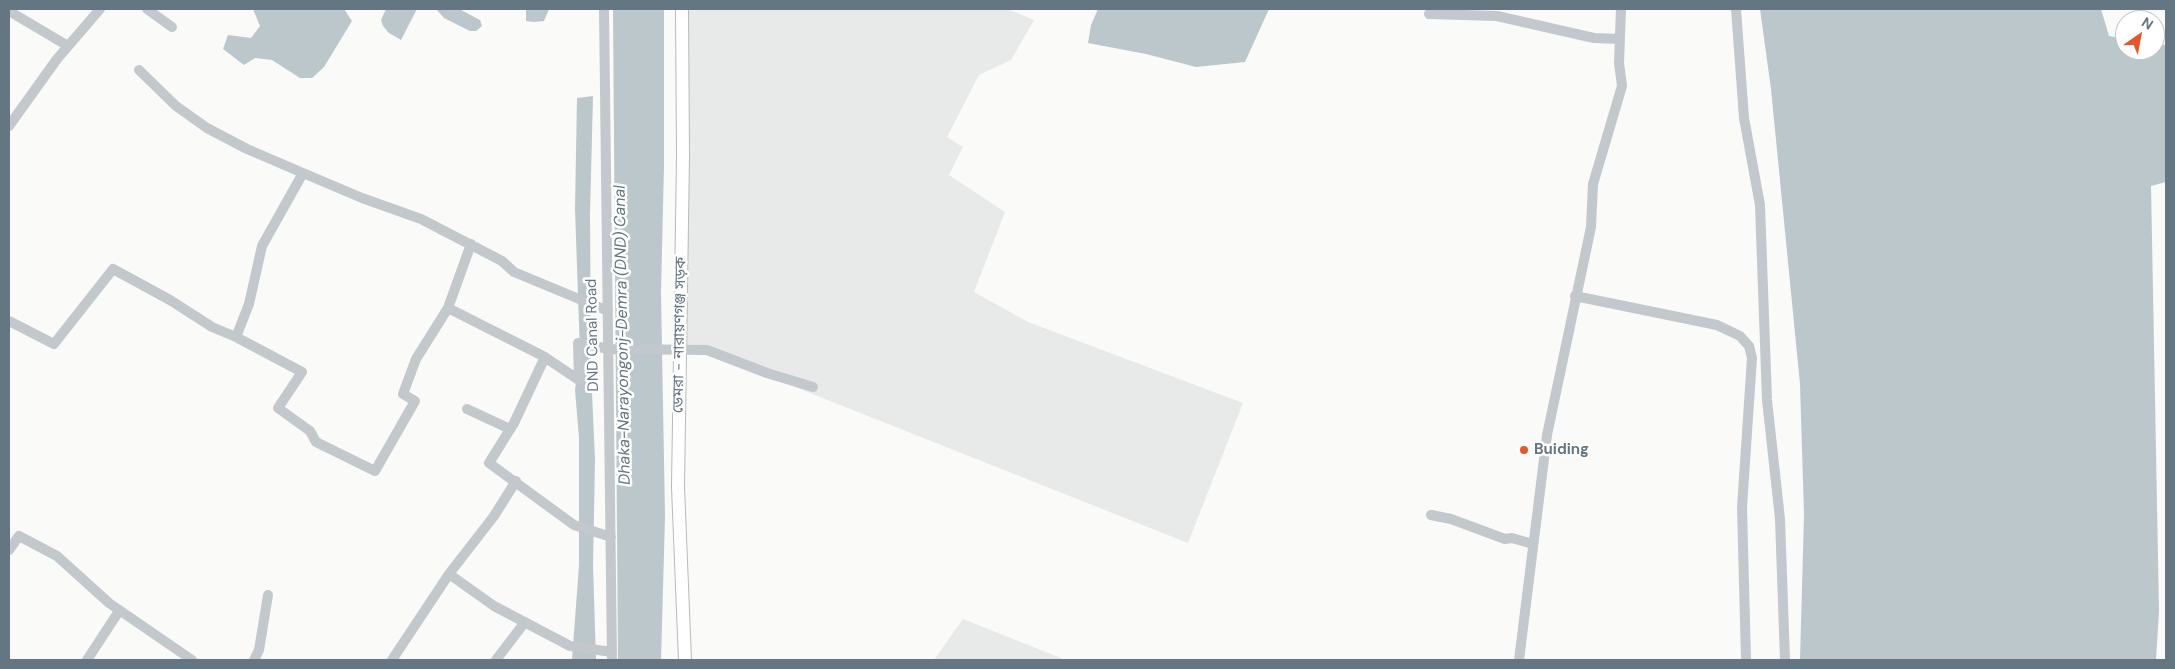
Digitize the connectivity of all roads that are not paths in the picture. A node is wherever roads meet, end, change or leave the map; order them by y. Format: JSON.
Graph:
{"nodes":[{"id":1,"x":100,"y":9,"type":"edge"},
{"id":2,"x":147,"y":9,"type":"edge"},
{"id":3,"x":604,"y":9,"type":"edge"},
{"id":4,"x":682,"y":9,"type":"edge"},
{"id":5,"x":1621,"y":9,"type":"edge"},
{"id":6,"x":1736,"y":9,"type":"edge"},
{"id":7,"x":9,"y":12,"type":"edge"},
{"id":8,"x":1429,"y":14,"type":"dead end"},
{"id":9,"x":172,"y":26,"type":"dead end"},
{"id":10,"x":1620,"y":38,"type":"junction"},
{"id":11,"x":68,"y":46,"type":"junction"},
{"id":12,"x":139,"y":70,"type":"dead end"},
{"id":13,"x":9,"y":126,"type":"edge"},
{"id":14,"x":303,"y":173,"type":"junction"},
{"id":15,"x":471,"y":244,"type":"junction"},
{"id":16,"x":1575,"y":296,"type":"junction"},
{"id":17,"x":448,"y":308,"type":"junction"},
{"id":18,"x":608,"y":311,"type":"junction"},
{"id":19,"x":9,"y":321,"type":"edge"},
{"id":20,"x":236,"y":337,"type":"junction"},
{"id":21,"x":609,"y":349,"type":"junction"},
{"id":22,"x":680,"y":351,"type":"junction"},
{"id":23,"x":545,"y":357,"type":"junction"},
{"id":24,"x":813,"y":387,"type":"dead end"},
{"id":25,"x":467,"y":409,"type":"dead end"},
{"id":26,"x":510,"y":429,"type":"junction"},
{"id":27,"x":516,"y":481,"type":"junction"},
{"id":28,"x":1431,"y":515,"type":"dead end"},
{"id":29,"x":611,"y":537,"type":"junction"},
{"id":30,"x":1534,"y":544,"type":"junction"},
{"id":31,"x":9,"y":550,"type":"edge"},
{"id":32,"x":449,"y":574,"type":"junction"},
{"id":33,"x":268,"y":596,"type":"dead end"},
{"id":34,"x":120,"y":611,"type":"junction"},
{"id":35,"x":525,"y":622,"type":"junction"},
{"id":36,"x":612,"y":656,"type":"edge"},
{"id":37,"x":87,"y":660,"type":"edge"},
{"id":38,"x":192,"y":660,"type":"edge"},
{"id":39,"x":254,"y":660,"type":"edge"},
{"id":40,"x":392,"y":660,"type":"edge"},
{"id":41,"x":496,"y":660,"type":"edge"},
{"id":42,"x":685,"y":660,"type":"edge"},
{"id":43,"x":1519,"y":660,"type":"edge"},
{"id":44,"x":1746,"y":660,"type":"edge"},
{"id":45,"x":1785,"y":660,"type":"edge"}],
"edges":[{"from":1,"to":11,"type":"street"},
{"from":2,"to":9,"type":"street"},
{"from":3,"to":18,"type":"street","name":"DND Canal Road"},
{"from":4,"to":22,"type":"main road","name":"ডেমরা - নারায়ণগঞ্জ সড়ক"},
{"from":5,"to":10,"type":"street"},
{"from":6,"to":45,"type":"street"},
{"from":7,"to":11,"type":"street"},
{"from":8,"to":10,"type":"street"},
{"from":10,"to":16,"type":"street"},
{"from":11,"to":13,"type":"street"},
{"from":12,"to":14,"type":"street"},
{"from":14,"to":15,"type":"street"},
{"from":14,"to":20,"type":"street"},
{"from":15,"to":17,"type":"street"},
{"from":15,"to":18,"type":"street"},
{"from":16,"to":30,"type":"street"},
{"from":16,"to":44,"type":"street"},
{"from":17,"to":20,"type":"street"},
{"from":17,"to":23,"type":"street"},
{"from":18,"to":21,"type":"street","name":"DND Canal Road"},
{"from":19,"to":20,"type":"street"},
{"from":21,"to":22,"type":"street"},
{"from":21,"to":23,"type":"street"},
{"from":21,"to":29,"type":"street","name":"DND Canal Road"},
{"from":22,"to":24,"type":"street"},
{"from":22,"to":42,"type":"main road","name":"ডেমরা - নারায়ণগঞ্জ সড়ক"},
{"from":23,"to":26,"type":"street"},
{"from":25,"to":26,"type":"street"},
{"from":26,"to":27,"type":"street"},
{"from":27,"to":29,"type":"street"},
{"from":27,"to":32,"type":"street"},
{"from":28,"to":30,"type":"street"},
{"from":29,"to":36,"type":"street","name":"DND Canal Road"},
{"from":30,"to":43,"type":"street"},
{"from":31,"to":34,"type":"street"},
{"from":32,"to":35,"type":"street"},
{"from":32,"to":40,"type":"street"},
{"from":33,"to":39,"type":"street"},
{"from":34,"to":37,"type":"street"},
{"from":34,"to":38,"type":"street"},
{"from":35,"to":36,"type":"street"},
{"from":35,"to":41,"type":"street"}]}
